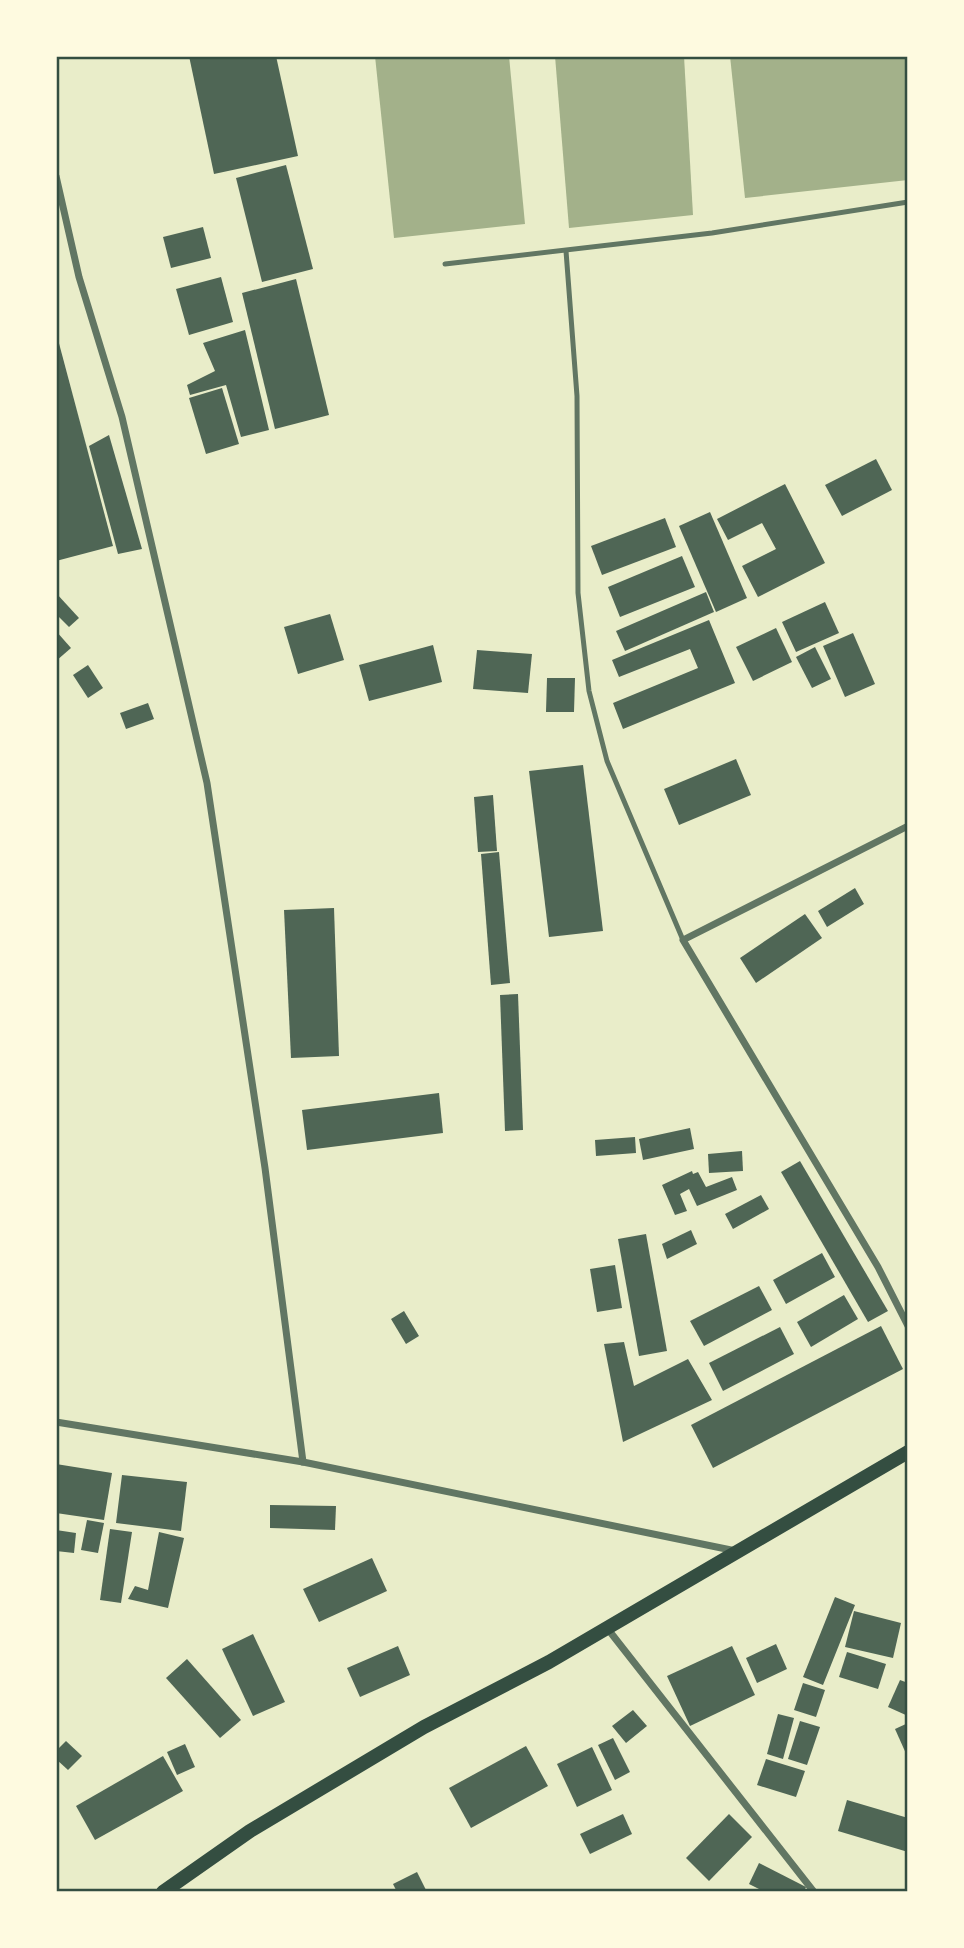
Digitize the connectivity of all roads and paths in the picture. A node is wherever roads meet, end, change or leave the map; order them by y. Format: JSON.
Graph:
{"nodes":[{"id":1,"x":56,"y":176,"type":"edge"},
{"id":2,"x":908,"y":202,"type":"edge"},
{"id":3,"x":566,"y":251,"type":"junction"},
{"id":4,"x":445,"y":264,"type":"dead end"},
{"id":5,"x":908,"y":826,"type":"edge"},
{"id":6,"x":683,"y":940,"type":"junction"},
{"id":7,"x":908,"y":1326,"type":"edge"},
{"id":8,"x":56,"y":1422,"type":"edge"},
{"id":9,"x":908,"y":1452,"type":"edge"},
{"id":10,"x":303,"y":1462,"type":"junction"},
{"id":11,"x":740,"y":1552,"type":"junction"},
{"id":12,"x":607,"y":1628,"type":"junction"},
{"id":13,"x":163,"y":1892,"type":"edge"},
{"id":14,"x":814,"y":1892,"type":"edge"}],
"edges":[{"from":1,"to":10,"type":"street"},
{"from":2,"to":3,"type":"lane"},
{"from":3,"to":4,"type":"lane"},
{"from":3,"to":6,"type":"lane"},
{"from":5,"to":6,"type":"street"},
{"from":6,"to":7,"type":"street"},
{"from":8,"to":10,"type":"street"},
{"from":9,"to":11,"type":"main road"},
{"from":10,"to":11,"type":"street"},
{"from":11,"to":12,"type":"main road"},
{"from":12,"to":13,"type":"main road"},
{"from":12,"to":14,"type":"street"}]}
